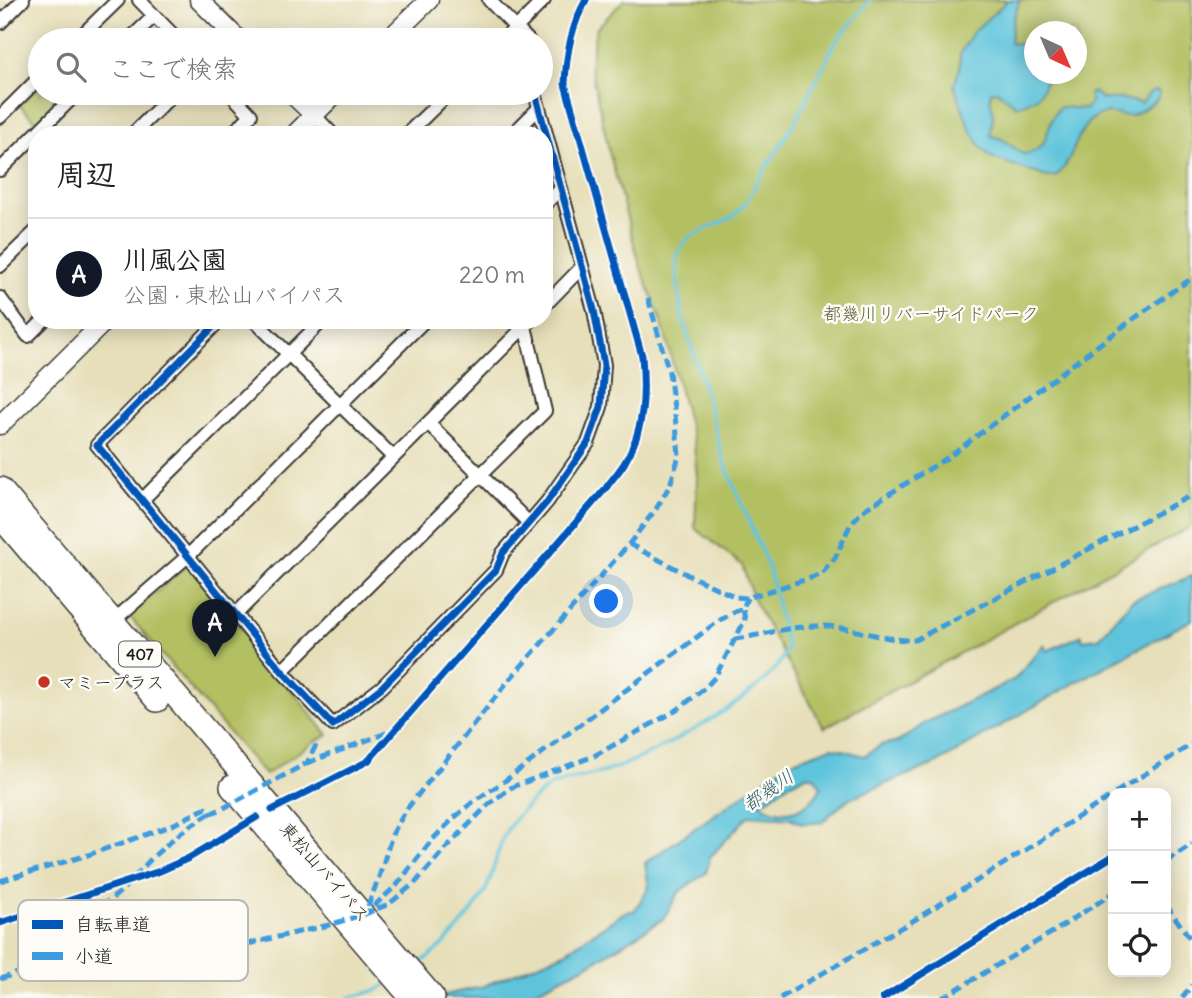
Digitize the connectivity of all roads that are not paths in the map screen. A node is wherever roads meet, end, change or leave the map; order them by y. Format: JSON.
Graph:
{"nodes":[{"id":1,"x":23,"y":0,"type":"edge"},
{"id":2,"x":118,"y":0,"type":"edge"},
{"id":3,"x":139,"y":0,"type":"edge"},
{"id":4,"x":199,"y":0,"type":"edge"},
{"id":5,"x":429,"y":0,"type":"edge"},
{"id":6,"x":489,"y":0,"type":"edge"},
{"id":7,"x":544,"y":0,"type":"edge"},
{"id":8,"x":153,"y":16,"type":"junction"},
{"id":9,"x":0,"y":23,"type":"edge"},
{"id":10,"x":89,"y":28,"type":"edge"},
{"id":11,"x":141,"y":28,"type":"edge"},
{"id":12,"x":166,"y":28,"type":"edge"},
{"id":13,"x":227,"y":28,"type":"edge"},
{"id":14,"x":400,"y":28,"type":"edge"},
{"id":15,"x":516,"y":28,"type":"joint"},
{"id":16,"x":28,"y":89,"type":"edge"},
{"id":17,"x":65,"y":105,"type":"edge"},
{"id":18,"x":162,"y":105,"type":"edge"},
{"id":19,"x":241,"y":105,"type":"edge"},
{"id":20,"x":304,"y":105,"type":"edge"},
{"id":21,"x":324,"y":105,"type":"edge"},
{"id":22,"x":437,"y":105,"type":"edge"},
{"id":23,"x":538,"y":105,"type":"edge"},
{"id":24,"x":539,"y":108,"type":"junction"},
{"id":25,"x":314,"y":115,"type":"junction"},
{"id":26,"x":0,"y":117,"type":"edge"},
{"id":27,"x":44,"y":126,"type":"edge"},
{"id":28,"x":141,"y":126,"type":"edge"},
{"id":29,"x":240,"y":126,"type":"edge"},
{"id":30,"x":303,"y":126,"type":"edge"},
{"id":31,"x":324,"y":126,"type":"edge"},
{"id":32,"x":415,"y":126,"type":"edge"},
{"id":33,"x":521,"y":126,"type":"edge"},
{"id":34,"x":544,"y":126,"type":"edge"},
{"id":35,"x":28,"y":142,"type":"edge"},
{"id":36,"x":553,"y":160,"type":"edge"},
{"id":37,"x":0,"y":170,"type":"edge"},
{"id":38,"x":561,"y":189,"type":"junction"},
{"id":39,"x":553,"y":197,"type":"edge"},
{"id":40,"x":28,"y":239,"type":"edge"},
{"id":41,"x":0,"y":267,"type":"edge"},
{"id":42,"x":582,"y":267,"type":"junction"},
{"id":43,"x":553,"y":297,"type":"edge"},
{"id":44,"x":0,"y":298,"type":"edge"},
{"id":45,"x":34,"y":329,"type":"edge"},
{"id":46,"x":97,"y":329,"type":"edge"},
{"id":47,"x":211,"y":329,"type":"edge"},
{"id":48,"x":263,"y":329,"type":"edge"},
{"id":49,"x":314,"y":329,"type":"edge"},
{"id":50,"x":416,"y":329,"type":"edge"},
{"id":51,"x":518,"y":329,"type":"edge"},
{"id":52,"x":527,"y":329,"type":"edge"},
{"id":53,"x":288,"y":354,"type":"junction"},
{"id":54,"x":339,"y":405,"type":"junction"},
{"id":55,"x":428,"y":423,"type":"junction"},
{"id":56,"x":0,"y":425,"type":"edge"},
{"id":57,"x":393,"y":457,"type":"junction"},
{"id":58,"x":480,"y":474,"type":"junction"},
{"id":59,"x":0,"y":489,"type":"edge"},
{"id":60,"x":142,"y":500,"type":"junction"},
{"id":61,"x":0,"y":516,"type":"edge"},
{"id":62,"x":529,"y":523,"type":"junction"},
{"id":63,"x":189,"y":555,"type":"junction"},
{"id":64,"x":236,"y":614,"type":"junction"},
{"id":65,"x":113,"y":621,"type":"junction"},
{"id":66,"x":282,"y":671,"type":"junction"},
{"id":67,"x":273,"y":823,"type":"junction"},
{"id":68,"x":412,"y":998,"type":"edge"},
{"id":69,"x":433,"y":998,"type":"edge"}],
"edges":[{"from":1,"to":9,"type":"street"},
{"from":2,"to":10,"type":"street"},
{"from":3,"to":8,"type":"street"},
{"from":4,"to":13,"type":"street"},
{"from":5,"to":14,"type":"street"},
{"from":6,"to":15,"type":"street"},
{"from":7,"to":15,"type":"street"},
{"from":8,"to":11,"type":"street"},
{"from":8,"to":12,"type":"street"},
{"from":16,"to":26,"type":"street"},
{"from":17,"to":27,"type":"street"},
{"from":18,"to":28,"type":"street"},
{"from":19,"to":29,"type":"street"},
{"from":20,"to":25,"type":"street"},
{"from":21,"to":25,"type":"street"},
{"from":22,"to":32,"type":"street"},
{"from":23,"to":24,"type":"street"},
{"from":24,"to":33,"type":"street"},
{"from":24,"to":34,"type":"street"},
{"from":25,"to":30,"type":"street"},
{"from":25,"to":31,"type":"street"},
{"from":35,"to":37,"type":"street"},
{"from":36,"to":38,"type":"street"},
{"from":38,"to":39,"type":"street"},
{"from":38,"to":42,"type":"street"},
{"from":40,"to":41,"type":"street"},
{"from":42,"to":43,"type":"street"},
{"from":42,"to":62,"type":"street"},
{"from":44,"to":45,"type":"street"},
{"from":46,"to":56,"type":"street"},
{"from":47,"to":60,"type":"street"},
{"from":48,"to":53,"type":"street"},
{"from":49,"to":53,"type":"street"},
{"from":50,"to":54,"type":"street"},
{"from":51,"to":55,"type":"street"},
{"from":52,"to":58,"type":"street"},
{"from":53,"to":54,"type":"street"},
{"from":53,"to":60,"type":"street"},
{"from":54,"to":57,"type":"street"},
{"from":54,"to":63,"type":"street"},
{"from":55,"to":57,"type":"street"},
{"from":55,"to":58,"type":"street"},
{"from":57,"to":64,"type":"street"},
{"from":58,"to":62,"type":"street"},
{"from":58,"to":66,"type":"street"},
{"from":59,"to":65,"type":"highway","name":"東松山バイパス","number":"407"},
{"from":60,"to":63,"type":"street"},
{"from":61,"to":67,"type":"highway","name":"東松山バイパス","number":"407"},
{"from":62,"to":66,"type":"street"},
{"from":63,"to":64,"type":"street"},
{"from":63,"to":65,"type":"street"},
{"from":64,"to":66,"type":"street"},
{"from":65,"to":67,"type":"highway","name":"東松山バイパス","number":"407"},
{"from":67,"to":68,"type":"highway","name":"東松山バイパス","number":"407"},
{"from":67,"to":69,"type":"highway","name":"東松山バイパス","number":"407"}]}
